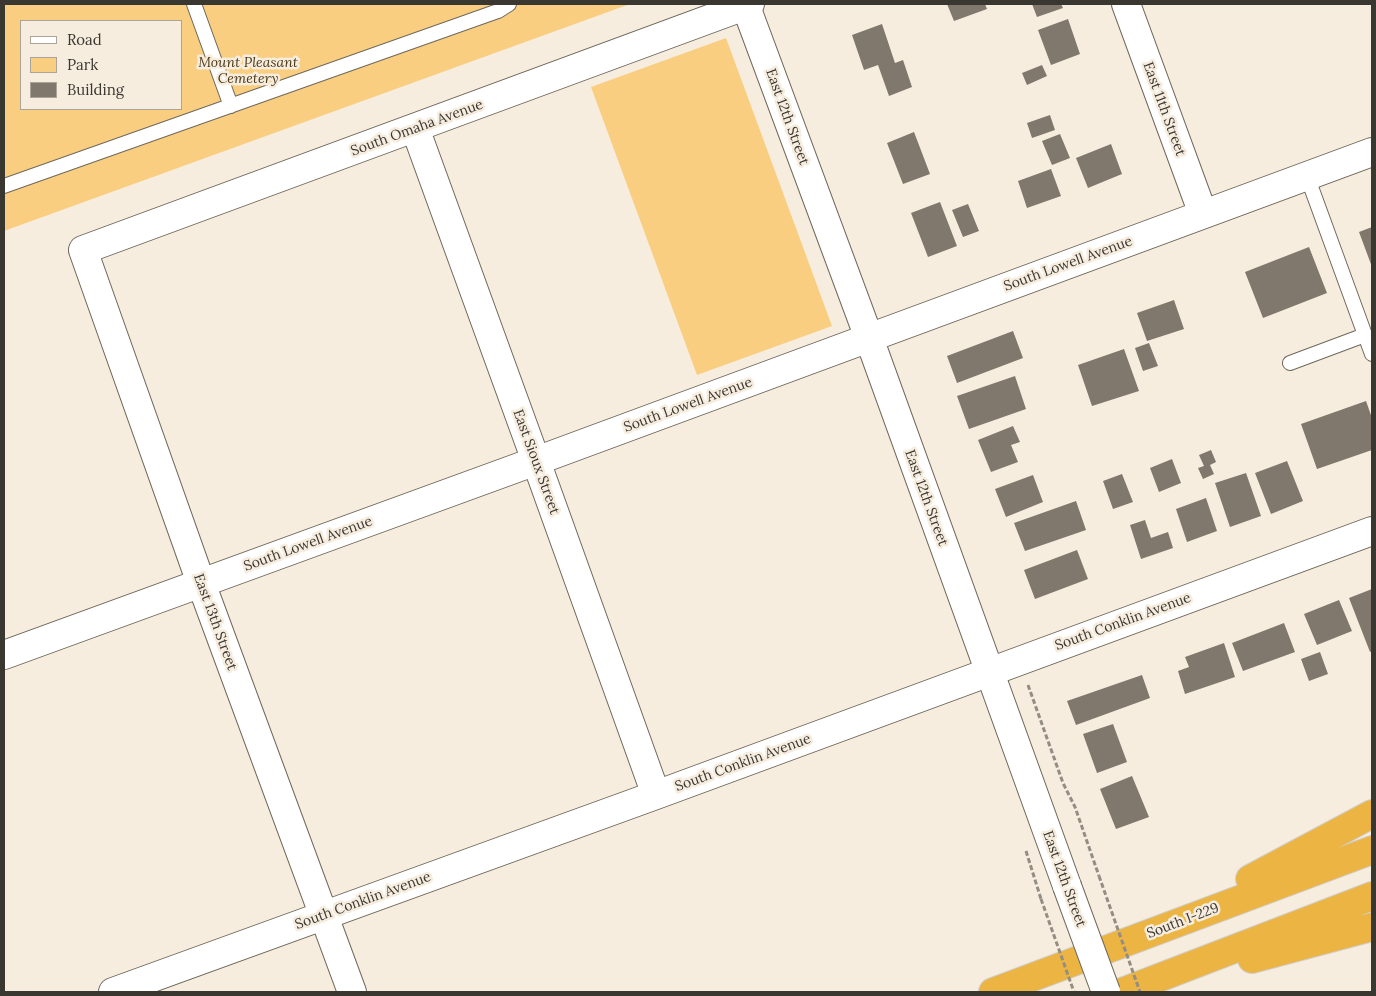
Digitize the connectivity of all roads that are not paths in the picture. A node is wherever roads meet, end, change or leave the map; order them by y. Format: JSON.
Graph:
{"nodes":[{"id":1,"x":194,"y":4,"type":"edge"},
{"id":2,"x":509,"y":4,"type":"edge"},
{"id":3,"x":747,"y":4,"type":"edge"},
{"id":4,"x":1126,"y":4,"type":"edge"},
{"id":5,"x":231,"y":106,"type":"junction"},
{"id":6,"x":415,"y":128,"type":"junction"},
{"id":7,"x":1372,"y":152,"type":"edge"},
{"id":8,"x":1307,"y":176,"type":"junction"},
{"id":9,"x":4,"y":186,"type":"edge"},
{"id":10,"x":1203,"y":214,"type":"junction"},
{"id":11,"x":83,"y":250,"type":"joint"},
{"id":12,"x":1365,"y":335,"type":"junction"},
{"id":13,"x":869,"y":338,"type":"junction"},
{"id":14,"x":1372,"y":354,"type":"edge"},
{"id":15,"x":1290,"y":363,"type":"dead end"},
{"id":16,"x":536,"y":461,"type":"junction"},
{"id":17,"x":1372,"y":531,"type":"edge"},
{"id":18,"x":201,"y":583,"type":"junction"},
{"id":19,"x":4,"y":655,"type":"edge"},
{"id":20,"x":989,"y":671,"type":"junction"},
{"id":21,"x":656,"y":795,"type":"junction"},
{"id":22,"x":1372,"y":814,"type":"edge"},
{"id":23,"x":1372,"y":850,"type":"edge"},
{"id":24,"x":1372,"y":896,"type":"edge"},
{"id":25,"x":324,"y":915,"type":"junction"},
{"id":26,"x":1372,"y":927,"type":"edge"},
{"id":27,"x":1001,"y":989,"type":"edge"},
{"id":28,"x":114,"y":992,"type":"edge"},
{"id":29,"x":352,"y":992,"type":"edge"},
{"id":30,"x":1106,"y":992,"type":"edge"},
{"id":31,"x":1122,"y":992,"type":"edge"},
{"id":32,"x":1140,"y":992,"type":"edge"}],
"edges":[{"from":1,"to":5,"type":"lane"},
{"from":2,"to":5,"type":"lane"},
{"from":3,"to":6,"type":"street","name":"South Omaha Avenue"},
{"from":3,"to":13,"type":"street","name":"East 12th Street"},
{"from":4,"to":10,"type":"street","name":"East 11th Street"},
{"from":5,"to":9,"type":"lane"},
{"from":6,"to":11,"type":"street","name":"South Omaha Avenue"},
{"from":6,"to":16,"type":"street","name":"East Sioux Street"},
{"from":7,"to":8,"type":"street","name":"South Lowell Avenue"},
{"from":8,"to":10,"type":"street","name":"South Lowell Avenue"},
{"from":8,"to":12,"type":"lane"},
{"from":10,"to":13,"type":"street","name":"South Lowell Avenue"},
{"from":11,"to":18,"type":"street","name":"East 13th Street"},
{"from":12,"to":14,"type":"lane"},
{"from":12,"to":15,"type":"lane"},
{"from":13,"to":16,"type":"street","name":"South Lowell Avenue"},
{"from":13,"to":20,"type":"street","name":"East 12th Street"},
{"from":16,"to":18,"type":"street","name":"South Lowell Avenue"},
{"from":16,"to":21,"type":"street","name":"East Sioux Street"},
{"from":17,"to":20,"type":"street","name":"South Conklin Avenue"},
{"from":18,"to":19,"type":"street","name":"South Lowell Avenue"},
{"from":18,"to":25,"type":"street","name":"East 13th Street"},
{"from":20,"to":21,"type":"street","name":"South Conklin Avenue"},
{"from":20,"to":30,"type":"street","name":"East 12th Street","bridge":true},
{"from":21,"to":25,"type":"street","name":"South Conklin Avenue"},
{"from":22,"to":27,"type":"highway"},
{"from":23,"to":27,"type":"highway","name":"South I-229"},
{"from":24,"to":31,"type":"highway"},
{"from":25,"to":28,"type":"street","name":"South Conklin Avenue"},
{"from":25,"to":29,"type":"street","name":"East 13th Street"},
{"from":26,"to":32,"type":"highway"}]}
